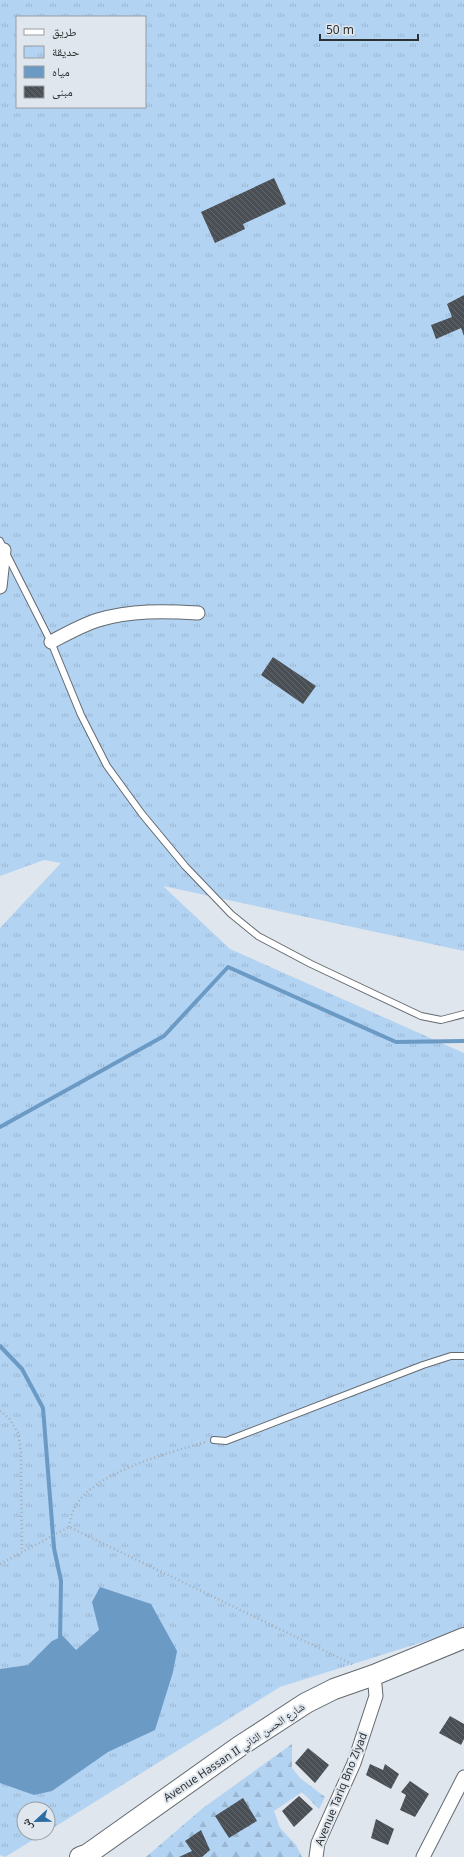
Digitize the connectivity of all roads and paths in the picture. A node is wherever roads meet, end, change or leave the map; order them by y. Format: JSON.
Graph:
{"nodes":[{"id":1,"x":2,"y":545,"type":"edge"},
{"id":2,"x":0,"y":587,"type":"edge"},
{"id":3,"x":198,"y":613,"type":"dead end"},
{"id":4,"x":51,"y":642,"type":"junction"},
{"id":5,"x":464,"y":1014,"type":"edge"},
{"id":6,"x":464,"y":1356,"type":"edge"},
{"id":7,"x":0,"y":1411,"type":"edge"},
{"id":8,"x":214,"y":1440,"type":"joint"},
{"id":9,"x":69,"y":1527,"type":"junction"},
{"id":10,"x":22,"y":1552,"type":"junction"},
{"id":11,"x":0,"y":1564,"type":"edge"},
{"id":12,"x":464,"y":1638,"type":"edge"},
{"id":13,"x":374,"y":1675,"type":"junction"},
{"id":14,"x":464,"y":1777,"type":"edge"},
{"id":15,"x":80,"y":1857,"type":"edge"},
{"id":16,"x":316,"y":1857,"type":"edge"},
{"id":17,"x":423,"y":1857,"type":"edge"}],
"edges":[{"from":1,"to":2,"type":"street"},
{"from":1,"to":4,"type":"lane"},
{"from":3,"to":4,"type":"street"},
{"from":4,"to":5,"type":"lane"},
{"from":6,"to":8,"type":"lane"},
{"from":7,"to":10,"type":"path"},
{"from":8,"to":9,"type":"path"},
{"from":9,"to":10,"type":"path"},
{"from":9,"to":13,"type":"path"},
{"from":10,"to":11,"type":"path"},
{"from":12,"to":13,"type":"main road","name":"Avenue Hassan II شارع الحسن الثاني"},
{"from":13,"to":15,"type":"main road","name":"Avenue Hassan II شارع الحسن الثاني"},
{"from":13,"to":16,"type":"street","name":"Avenue Tariq Bno Ziyad"},
{"from":14,"to":17,"type":"street"}]}
